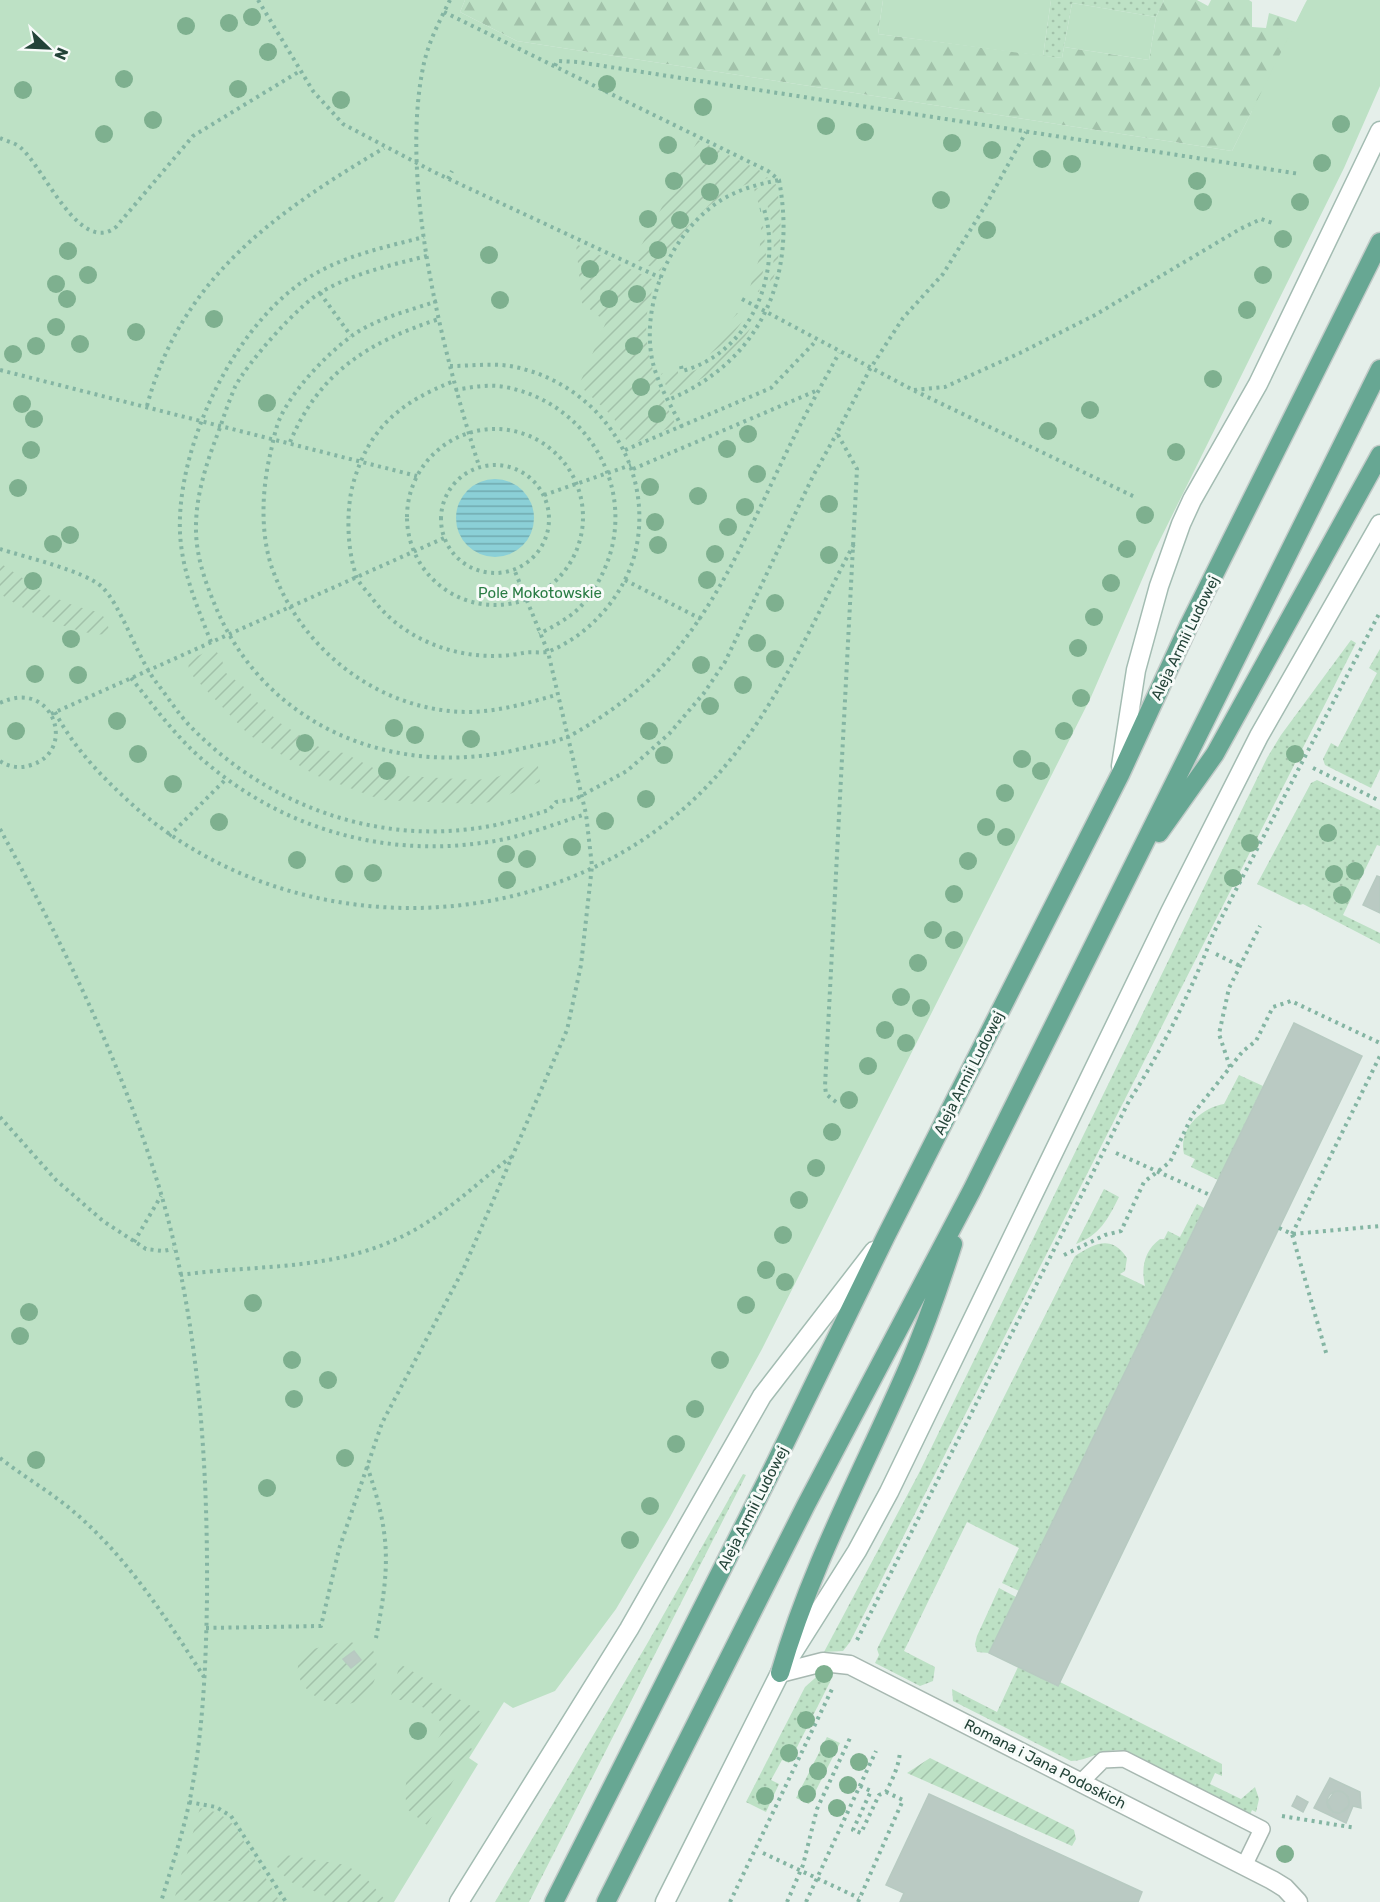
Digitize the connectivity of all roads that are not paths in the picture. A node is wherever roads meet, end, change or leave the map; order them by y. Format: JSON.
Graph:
{"nodes":[{"id":1,"x":1380,"y":131,"type":"edge"},
{"id":2,"x":1380,"y":242,"type":"edge"},
{"id":3,"x":1380,"y":369,"type":"edge"},
{"id":4,"x":1380,"y":455,"type":"edge"},
{"id":5,"x":1380,"y":524,"type":"edge"},
{"id":6,"x":1120,"y":775,"type":"junction"},
{"id":7,"x":1136,"y":863,"type":"junction"},
{"id":8,"x":972,"y":1190,"type":"junction"},
{"id":9,"x":886,"y":1236,"type":"junction"},
{"id":10,"x":780,"y":1673,"type":"junction"},
{"id":11,"x":1082,"y":1781,"type":"junction"},
{"id":12,"x":1244,"y":1866,"type":"junction"},
{"id":13,"x":459,"y":1902,"type":"edge"},
{"id":14,"x":555,"y":1902,"type":"edge"},
{"id":15,"x":606,"y":1902,"type":"edge"},
{"id":16,"x":665,"y":1902,"type":"edge"},
{"id":17,"x":1298,"y":1902,"type":"edge"}],
"edges":[{"from":1,"to":6,"type":"main road"},
{"from":2,"to":6,"type":"main road","name":"Aleja Armii Ludowej"},
{"from":3,"to":7,"type":"main road"},
{"from":4,"to":7,"type":"main road"},
{"from":5,"to":10,"type":"main road"},
{"from":6,"to":9,"type":"main road","name":"Aleja Armii Ludowej"},
{"from":7,"to":8,"type":"main road"},
{"from":8,"to":10,"type":"main road"},
{"from":8,"to":15,"type":"main road"},
{"from":9,"to":13,"type":"main road"},
{"from":9,"to":14,"type":"main road","name":"Aleja Armii Ludowej"},
{"from":10,"to":11,"type":"main road","name":"Romana i Jana Podoskich"},
{"from":10,"to":16,"type":"main road"},
{"from":11,"to":12,"type":"main road","name":"Romana i Jana Podoskich"},
{"from":11,"to":12,"type":"lane"},
{"from":12,"to":17,"type":"main road","name":"Romana i Jana Podoskich"}]}
